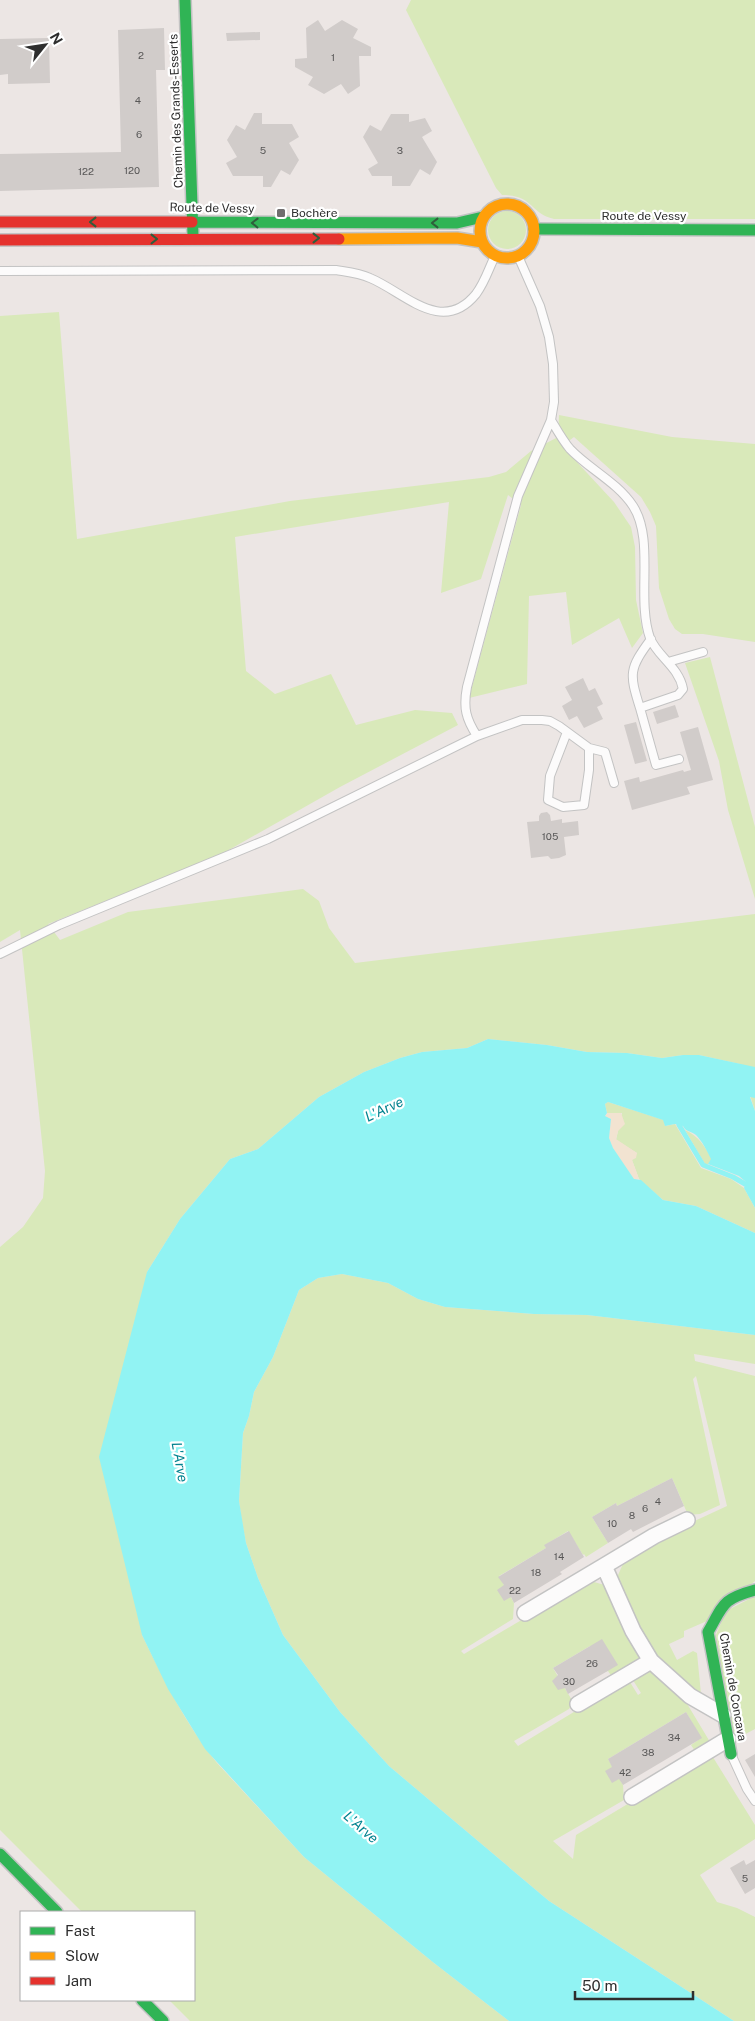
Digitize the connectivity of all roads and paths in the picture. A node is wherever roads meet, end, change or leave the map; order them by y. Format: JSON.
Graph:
{"nodes":[{"id":1,"x":185,"y":0,"type":"edge"},
{"id":2,"x":483,"y":217,"type":"junction"},
{"id":3,"x":0,"y":222,"type":"edge"},
{"id":4,"x":194,"y":222,"type":"junction"},
{"id":5,"x":534,"y":229,"type":"junction"},
{"id":6,"x":755,"y":230,"type":"edge"},
{"id":7,"x":194,"y":238,"type":"junction"},
{"id":8,"x":0,"y":240,"type":"edge"},
{"id":9,"x":482,"y":242,"type":"junction"},
{"id":10,"x":495,"y":256,"type":"junction"},
{"id":11,"x":518,"y":256,"type":"junction"},
{"id":12,"x":0,"y":271,"type":"edge"},
{"id":13,"x":551,"y":420,"type":"junction"},
{"id":14,"x":651,"y":640,"type":"junction"},
{"id":15,"x":703,"y":652,"type":"dead end"},
{"id":16,"x":668,"y":662,"type":"junction"},
{"id":17,"x":640,"y":708,"type":"junction"},
{"id":18,"x":567,"y":732,"type":"junction"},
{"id":19,"x":477,"y":736,"type":"junction"},
{"id":20,"x":589,"y":748,"type":"junction"},
{"id":21,"x":679,"y":759,"type":"dead end"},
{"id":22,"x":614,"y":783,"type":"dead end"},
{"id":23,"x":0,"y":954,"type":"edge"},
{"id":24,"x":688,"y":1520,"type":"dead end"},
{"id":25,"x":604,"y":1566,"type":"junction"},
{"id":26,"x":755,"y":1590,"type":"edge"},
{"id":27,"x":525,"y":1613,"type":"dead end"},
{"id":28,"x":651,"y":1661,"type":"junction"},
{"id":29,"x":578,"y":1704,"type":"dead end"},
{"id":30,"x":723,"y":1715,"type":"junction"},
{"id":31,"x":729,"y":1747,"type":"junction"},
{"id":32,"x":632,"y":1797,"type":"dead end"},
{"id":33,"x":755,"y":1801,"type":"edge"},
{"id":34,"x":0,"y":1854,"type":"edge"},
{"id":35,"x":56,"y":1911,"type":"edge"},
{"id":36,"x":143,"y":2001,"type":"edge"},
{"id":37,"x":163,"y":2021,"type":"edge"}],
"edges":[{"from":1,"to":4,"type":"street","name":"Chemin des Grands-Esserts"},
{"from":2,"to":4,"type":"street","name":"Route de Vessy","one_way":true},
{"from":2,"to":5,"type":"street"},
{"from":2,"to":9,"type":"street"},
{"from":4,"to":3,"type":"street","name":"Route de Vessy","one_way":true},
{"from":4,"to":7,"type":"street","name":"Chemin des Grands-Esserts"},
{"from":5,"to":6,"type":"street","name":"Route de Vessy"},
{"from":5,"to":11,"type":"street"},
{"from":8,"to":7,"type":"street","one_way":true},
{"from":7,"to":9,"type":"street","one_way":true},
{"from":9,"to":10,"type":"street"},
{"from":10,"to":11,"type":"street"},
{"from":10,"to":12,"type":"lane"},
{"from":11,"to":13,"type":"lane"},
{"from":13,"to":14,"type":"lane"},
{"from":13,"to":19,"type":"lane"},
{"from":14,"to":16,"type":"lane"},
{"from":14,"to":17,"type":"lane"},
{"from":15,"to":16,"type":"lane"},
{"from":16,"to":17,"type":"lane"},
{"from":17,"to":21,"type":"lane"},
{"from":18,"to":19,"type":"lane"},
{"from":18,"to":20,"type":"lane"},
{"from":18,"to":20,"type":"lane"},
{"from":19,"to":23,"type":"lane"},
{"from":20,"to":22,"type":"lane"},
{"from":24,"to":25,"type":"street"},
{"from":25,"to":27,"type":"street"},
{"from":25,"to":28,"type":"street"},
{"from":26,"to":30,"type":"street","name":"Chemin de Concava"},
{"from":28,"to":29,"type":"street"},
{"from":28,"to":30,"type":"street"},
{"from":30,"to":31,"type":"street","name":"Chemin de Concava"},
{"from":31,"to":32,"type":"street"},
{"from":31,"to":33,"type":"lane"},
{"from":34,"to":35,"type":"street"},
{"from":36,"to":37,"type":"street"}]}
